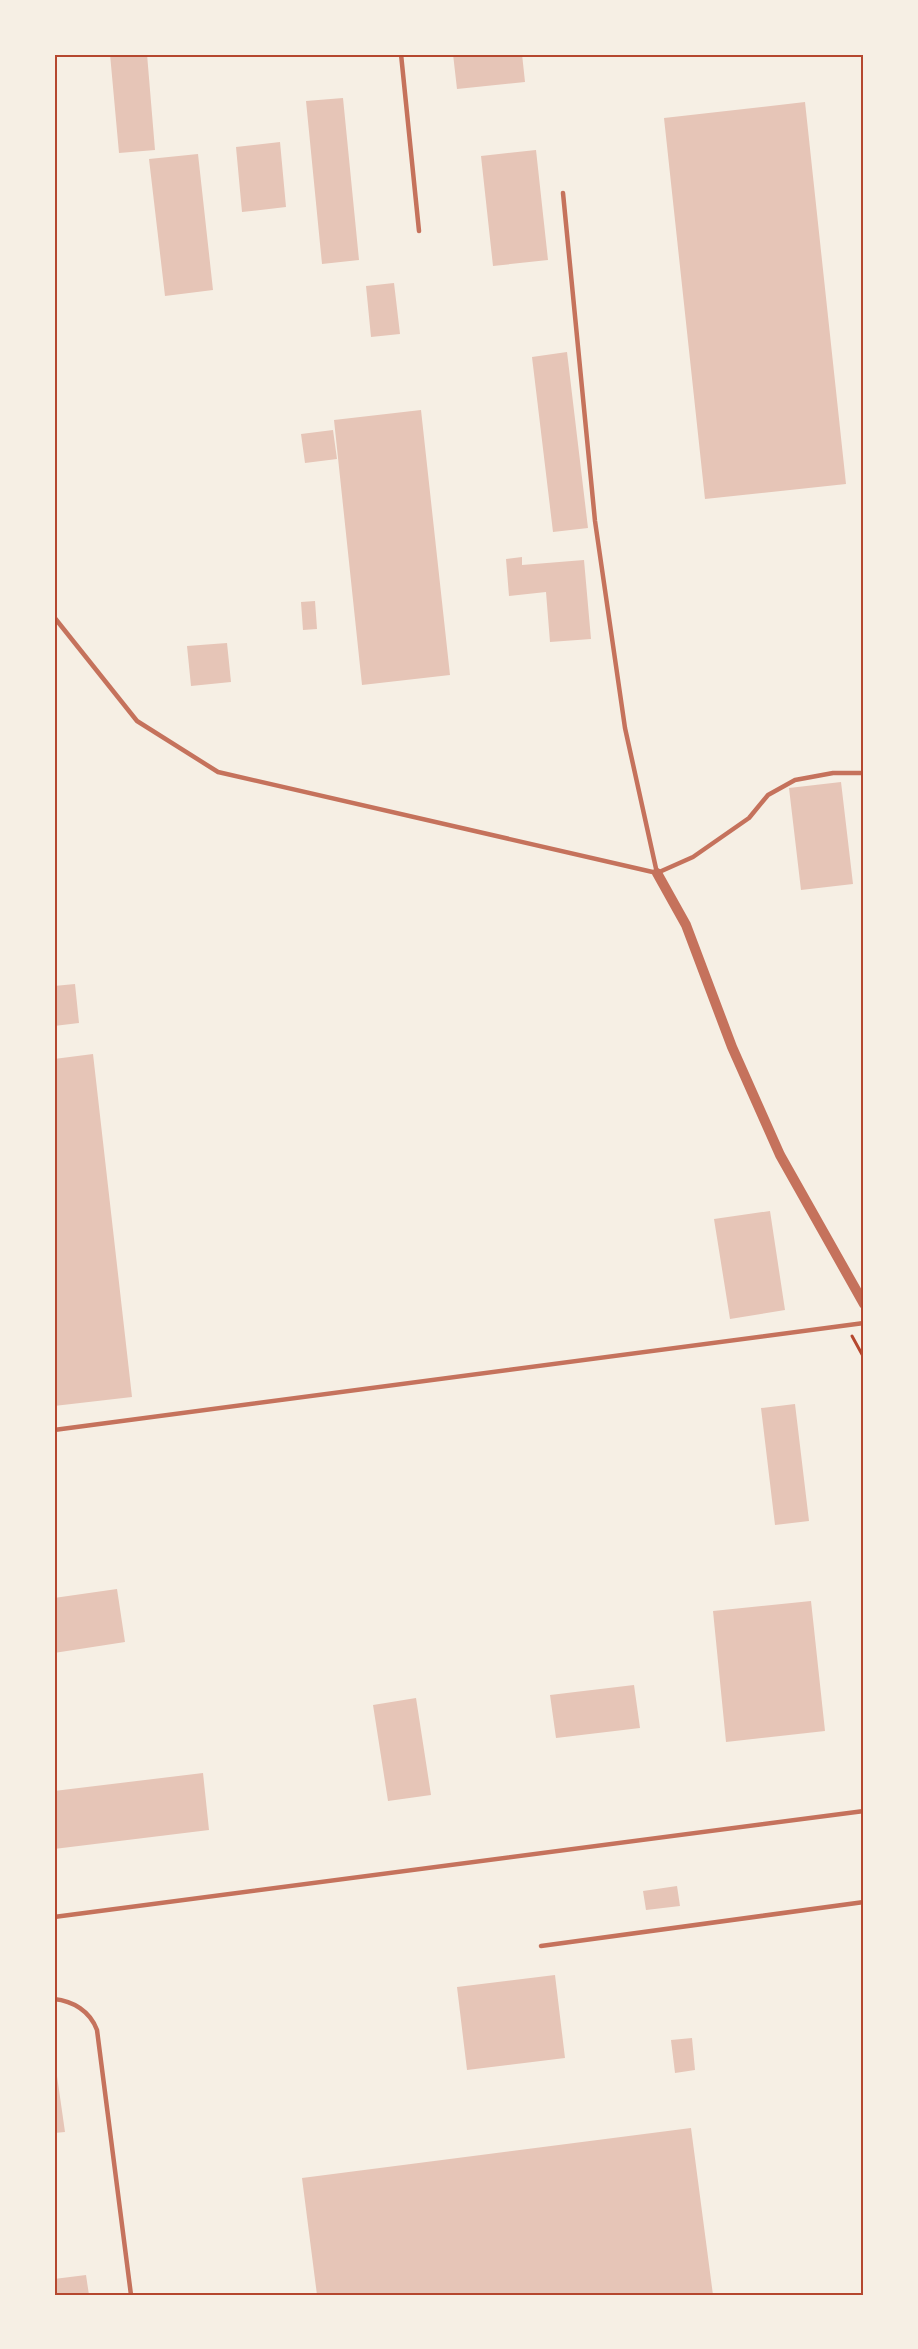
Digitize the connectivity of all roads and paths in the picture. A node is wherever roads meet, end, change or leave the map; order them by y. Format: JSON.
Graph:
{"nodes":[{"id":1,"x":401,"y":54,"type":"edge"},
{"id":2,"x":564,"y":193,"type":"dead end"},
{"id":3,"x":420,"y":231,"type":"dead end"},
{"id":4,"x":54,"y":617,"type":"edge"},
{"id":5,"x":864,"y":773,"type":"edge"},
{"id":6,"x":657,"y":873,"type":"junction"},
{"id":7,"x":864,"y":1304,"type":"edge"},
{"id":8,"x":864,"y":1323,"type":"edge"},
{"id":9,"x":846,"y":1325,"type":"junction"},
{"id":10,"x":864,"y":1358,"type":"edge"},
{"id":11,"x":54,"y":1430,"type":"edge"},
{"id":12,"x":864,"y":1811,"type":"edge"},
{"id":13,"x":864,"y":1902,"type":"edge"},
{"id":14,"x":54,"y":1917,"type":"edge"},
{"id":15,"x":542,"y":1946,"type":"dead end"},
{"id":16,"x":54,"y":1999,"type":"edge"},
{"id":17,"x":130,"y":2295,"type":"edge"}],
"edges":[{"from":1,"to":3,"type":"lane"},
{"from":2,"to":6,"type":"lane"},
{"from":4,"to":6,"type":"lane"},
{"from":5,"to":6,"type":"lane"},
{"from":6,"to":7,"type":"street"},
{"from":8,"to":9,"type":"lane"},
{"from":9,"to":10,"type":"path"},
{"from":9,"to":11,"type":"lane"},
{"from":12,"to":14,"type":"lane"},
{"from":13,"to":15,"type":"lane"},
{"from":16,"to":17,"type":"lane"}]}
